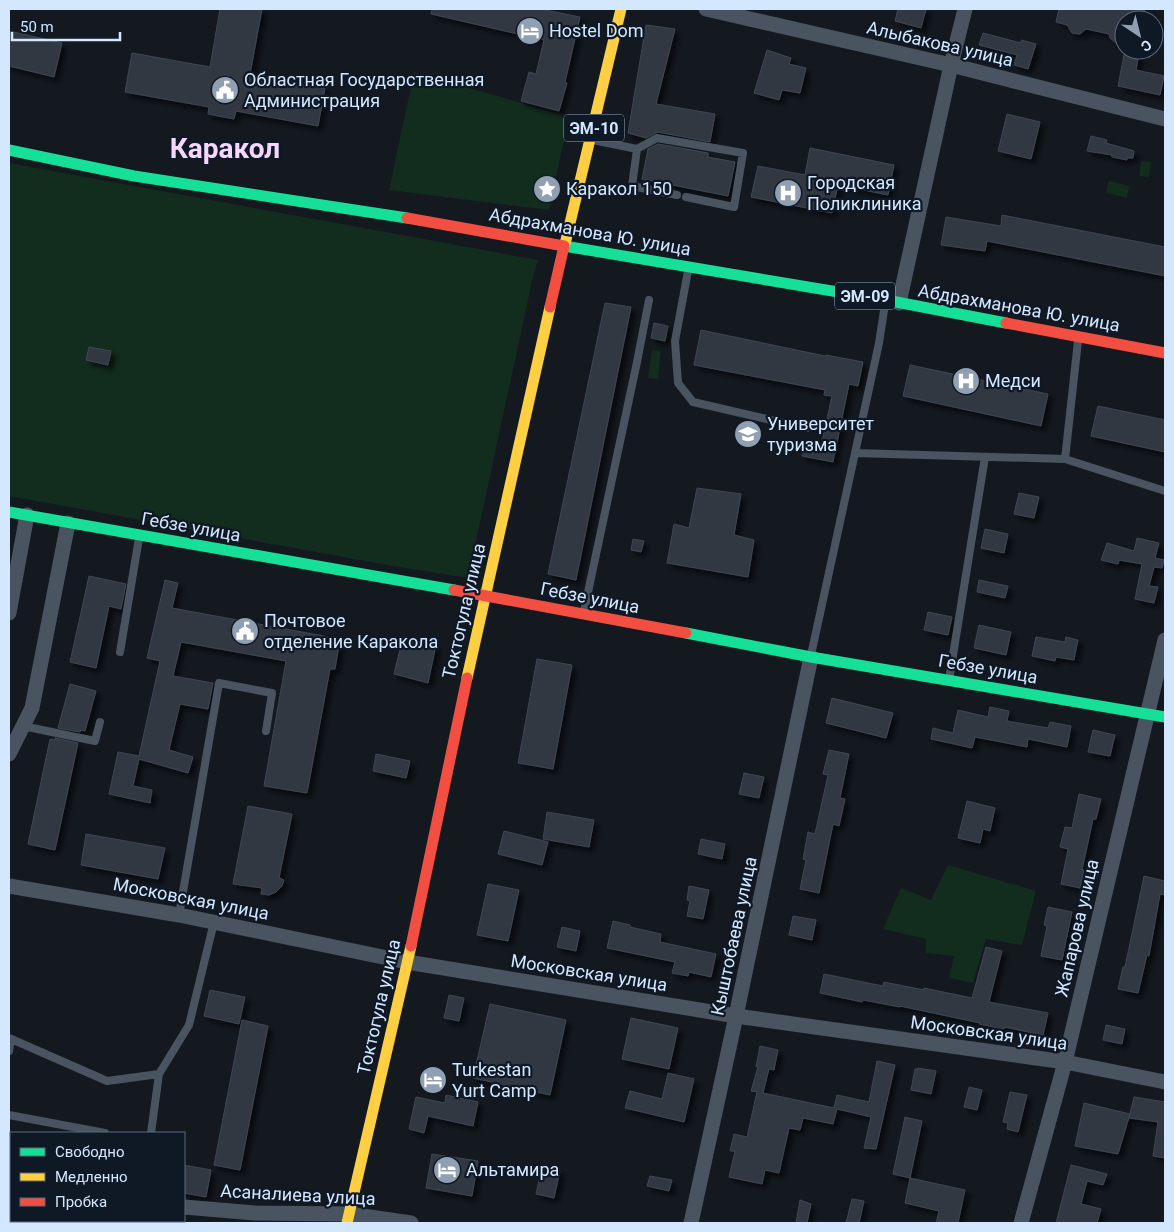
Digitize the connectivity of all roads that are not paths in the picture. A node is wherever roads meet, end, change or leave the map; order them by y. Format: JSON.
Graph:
{"nodes":[{"id":1,"x":622,"y":9,"type":"edge"},
{"id":2,"x":706,"y":9,"type":"edge"},
{"id":3,"x":965,"y":9,"type":"edge"},
{"id":4,"x":951,"y":66,"type":"junction"},
{"id":5,"x":1165,"y":118,"type":"edge"},
{"id":6,"x":591,"y":140,"type":"junction"},
{"id":7,"x":637,"y":148,"type":"junction"},
{"id":8,"x":9,"y":150,"type":"edge"},
{"id":9,"x":677,"y":195,"type":"dead end"},
{"id":10,"x":686,"y":197,"type":"dead end"},
{"id":11,"x":564,"y":246,"type":"junction"},
{"id":12,"x":689,"y":267,"type":"junction"},
{"id":13,"x":649,"y":300,"type":"dead end"},
{"id":14,"x":893,"y":301,"type":"junction"},
{"id":15,"x":1078,"y":337,"type":"junction"},
{"id":16,"x":1165,"y":353,"type":"edge"},
{"id":17,"x":806,"y":428,"type":"dead end"},
{"id":18,"x":855,"y":453,"type":"junction"},
{"id":19,"x":985,"y":457,"type":"junction"},
{"id":20,"x":1065,"y":459,"type":"junction"},
{"id":21,"x":1165,"y":491,"type":"edge"},
{"id":22,"x":9,"y":512,"type":"edge"},
{"id":23,"x":27,"y":515,"type":"junction"},
{"id":24,"x":68,"y":523,"type":"junction"},
{"id":25,"x":140,"y":536,"type":"junction"},
{"id":26,"x":486,"y":596,"type":"junction"},
{"id":27,"x":9,"y":613,"type":"edge"},
{"id":28,"x":583,"y":615,"type":"junction"},
{"id":29,"x":1165,"y":640,"type":"edge"},
{"id":30,"x":120,"y":652,"type":"dead end"},
{"id":31,"x":811,"y":657,"type":"junction"},
{"id":32,"x":949,"y":680,"type":"junction"},
{"id":33,"x":1147,"y":714,"type":"junction"},
{"id":34,"x":1165,"y":717,"type":"edge"},
{"id":35,"x":100,"y":722,"type":"dead end"},
{"id":36,"x":23,"y":726,"type":"junction"},
{"id":37,"x":266,"y":731,"type":"dead end"},
{"id":38,"x":9,"y":754,"type":"edge"},
{"id":39,"x":9,"y":886,"type":"edge"},
{"id":40,"x":179,"y":915,"type":"junction"},
{"id":41,"x":214,"y":922,"type":"junction"},
{"id":42,"x":407,"y":962,"type":"junction"},
{"id":43,"x":736,"y":1016,"type":"junction"},
{"id":44,"x":10,"y":1038,"type":"edge"},
{"id":45,"x":9,"y":1051,"type":"edge"},
{"id":46,"x":1065,"y":1062,"type":"junction"},
{"id":47,"x":159,"y":1074,"type":"junction"},
{"id":48,"x":1165,"y":1082,"type":"edge"},
{"id":49,"x":9,"y":1115,"type":"edge"},
{"id":50,"x":101,"y":1132,"type":"edge"},
{"id":51,"x":151,"y":1132,"type":"edge"},
{"id":52,"x":185,"y":1207,"type":"edge"},
{"id":53,"x":348,"y":1218,"type":"edge"},
{"id":54,"x":411,"y":1223,"type":"edge"},
{"id":55,"x":691,"y":1223,"type":"edge"},
{"id":56,"x":1021,"y":1223,"type":"edge"}],
"edges":[{"from":1,"to":6,"type":"main road","name":"Токтогула улица","number":"ЭМ-10"},
{"from":2,"to":4,"type":"street","name":"Алыбакова улица"},
{"from":3,"to":4,"type":"street"},
{"from":4,"to":5,"type":"street","name":"Алыбакова улица"},
{"from":4,"to":14,"type":"street"},
{"from":6,"to":7,"type":"lane"},
{"from":6,"to":11,"type":"main road","name":"Токтогула улица","number":"ЭМ-10"},
{"from":7,"to":9,"type":"lane"},
{"from":7,"to":10,"type":"lane"},
{"from":8,"to":11,"type":"main road","name":"Абдрахманова Ю. улица"},
{"from":11,"to":12,"type":"main road","name":"Абдрахманова Ю. улица","number":"ЭМ-09"},
{"from":11,"to":26,"type":"main road","name":"Токтогула улица"},
{"from":12,"to":14,"type":"main road","name":"Абдрахманова Ю. улица","number":"ЭМ-09"},
{"from":12,"to":17,"type":"lane"},
{"from":13,"to":28,"type":"lane"},
{"from":14,"to":15,"type":"main road","name":"Абдрахманова Ю. улица","number":"ЭМ-09"},
{"from":14,"to":18,"type":"lane"},
{"from":15,"to":16,"type":"main road","name":"Абдрахманова Ю. улица","number":"ЭМ-09"},
{"from":15,"to":20,"type":"lane"},
{"from":18,"to":19,"type":"lane"},
{"from":18,"to":31,"type":"lane"},
{"from":19,"to":20,"type":"lane"},
{"from":19,"to":32,"type":"lane"},
{"from":20,"to":21,"type":"lane"},
{"from":22,"to":23,"type":"main road","name":"Гебзе улица"},
{"from":23,"to":24,"type":"main road","name":"Гебзе улица"},
{"from":23,"to":27,"type":"street"},
{"from":24,"to":25,"type":"main road","name":"Гебзе улица"},
{"from":24,"to":36,"type":"street"},
{"from":25,"to":26,"type":"main road","name":"Гебзе улица"},
{"from":25,"to":30,"type":"lane"},
{"from":26,"to":28,"type":"main road","name":"Гебзе улица"},
{"from":26,"to":42,"type":"main road","name":"Токтогула улица"},
{"from":28,"to":31,"type":"main road","name":"Гебзе улица"},
{"from":29,"to":33,"type":"street","name":"Жапарова улица"},
{"from":31,"to":32,"type":"main road","name":"Гебзе улица"},
{"from":31,"to":43,"type":"street","name":"Кыштобаева улица"},
{"from":32,"to":33,"type":"main road","name":"Гебзе улица"},
{"from":33,"to":34,"type":"main road","name":"Гебзе улица"},
{"from":33,"to":46,"type":"street","name":"Жапарова улица"},
{"from":35,"to":36,"type":"lane"},
{"from":36,"to":38,"type":"street"},
{"from":37,"to":40,"type":"lane"},
{"from":39,"to":40,"type":"street","name":"Московская улица"},
{"from":40,"to":41,"type":"street","name":"Московская улица"},
{"from":41,"to":42,"type":"street","name":"Московская улица"},
{"from":41,"to":47,"type":"lane"},
{"from":42,"to":43,"type":"street","name":"Московская улица"},
{"from":42,"to":53,"type":"main road","name":"Токтогула улица"},
{"from":43,"to":46,"type":"street","name":"Московская улица"},
{"from":43,"to":55,"type":"street","name":"Кыштобаева улица"},
{"from":44,"to":45,"type":"lane"},
{"from":44,"to":47,"type":"lane"},
{"from":46,"to":48,"type":"street","name":"Московская улица"},
{"from":46,"to":56,"type":"street","name":"Жапарова улица"},
{"from":47,"to":51,"type":"lane"},
{"from":49,"to":50,"type":"lane"},
{"from":52,"to":53,"type":"street","name":"Асаналиева улица"},
{"from":53,"to":54,"type":"street","name":"Асаналиева улица"}]}
